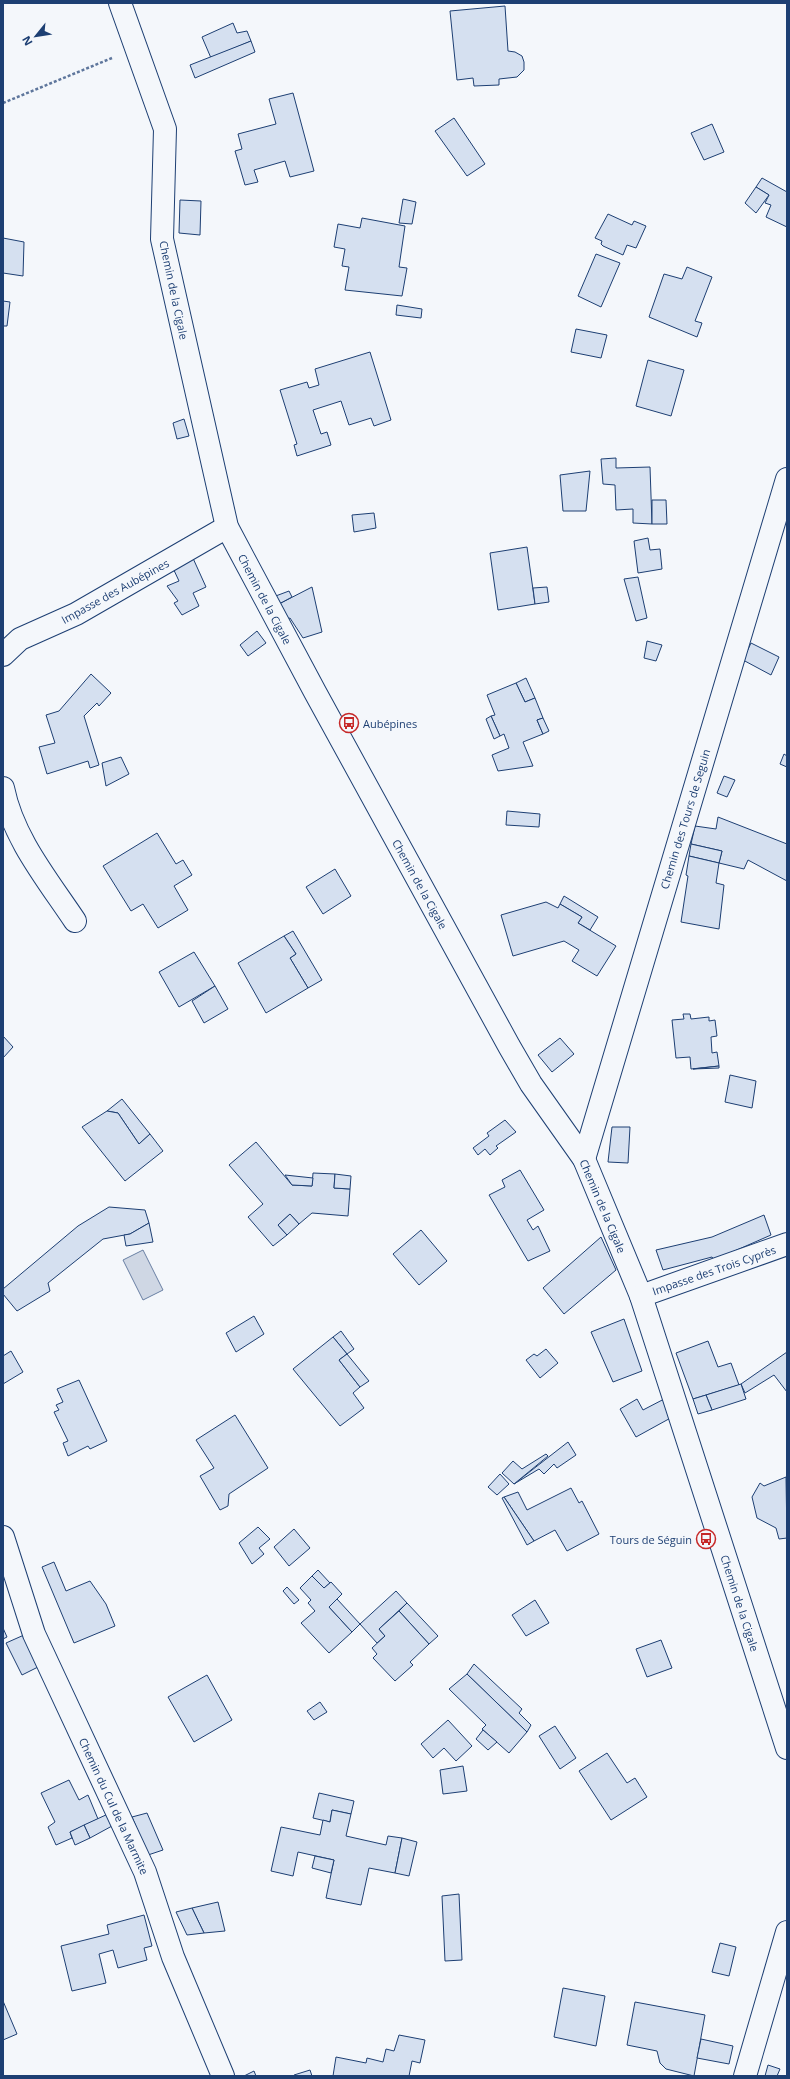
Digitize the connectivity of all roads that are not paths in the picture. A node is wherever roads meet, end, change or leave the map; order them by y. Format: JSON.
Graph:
{"nodes":[{"id":1,"x":120,"y":3,"type":"edge"},
{"id":2,"x":787,"y":479,"type":"edge"},
{"id":3,"x":227,"y":527,"type":"junction"},
{"id":4,"x":3,"y":655,"type":"edge"},
{"id":5,"x":3,"y":788,"type":"edge"},
{"id":6,"x":75,"y":921,"type":"dead end"},
{"id":7,"x":584,"y":1159,"type":"junction"},
{"id":8,"x":787,"y":1244,"type":"edge"},
{"id":9,"x":641,"y":1296,"type":"junction"},
{"id":10,"x":3,"y":1537,"type":"edge"},
{"id":11,"x":787,"y":1748,"type":"edge"},
{"id":12,"x":787,"y":1932,"type":"edge"},
{"id":13,"x":223,"y":2076,"type":"edge"},
{"id":14,"x":745,"y":2076,"type":"edge"}],
"edges":[{"from":1,"to":3,"type":"street","name":"Chemin de la Cigale"},
{"from":2,"to":7,"type":"street","name":"Chemin des Tours de Seguin"},
{"from":3,"to":4,"type":"street","name":"Impasse des Aubépines"},
{"from":3,"to":7,"type":"street","name":"Chemin de la Cigale"},
{"from":5,"to":6,"type":"street"},
{"from":7,"to":9,"type":"street","name":"Chemin de la Cigale"},
{"from":8,"to":9,"type":"street","name":"Impasse des Trois Cyprès"},
{"from":9,"to":11,"type":"street","name":"Chemin de la Cigale"},
{"from":10,"to":13,"type":"street","name":"Chemin du Cul de la Marmite"},
{"from":12,"to":14,"type":"street"}]}
